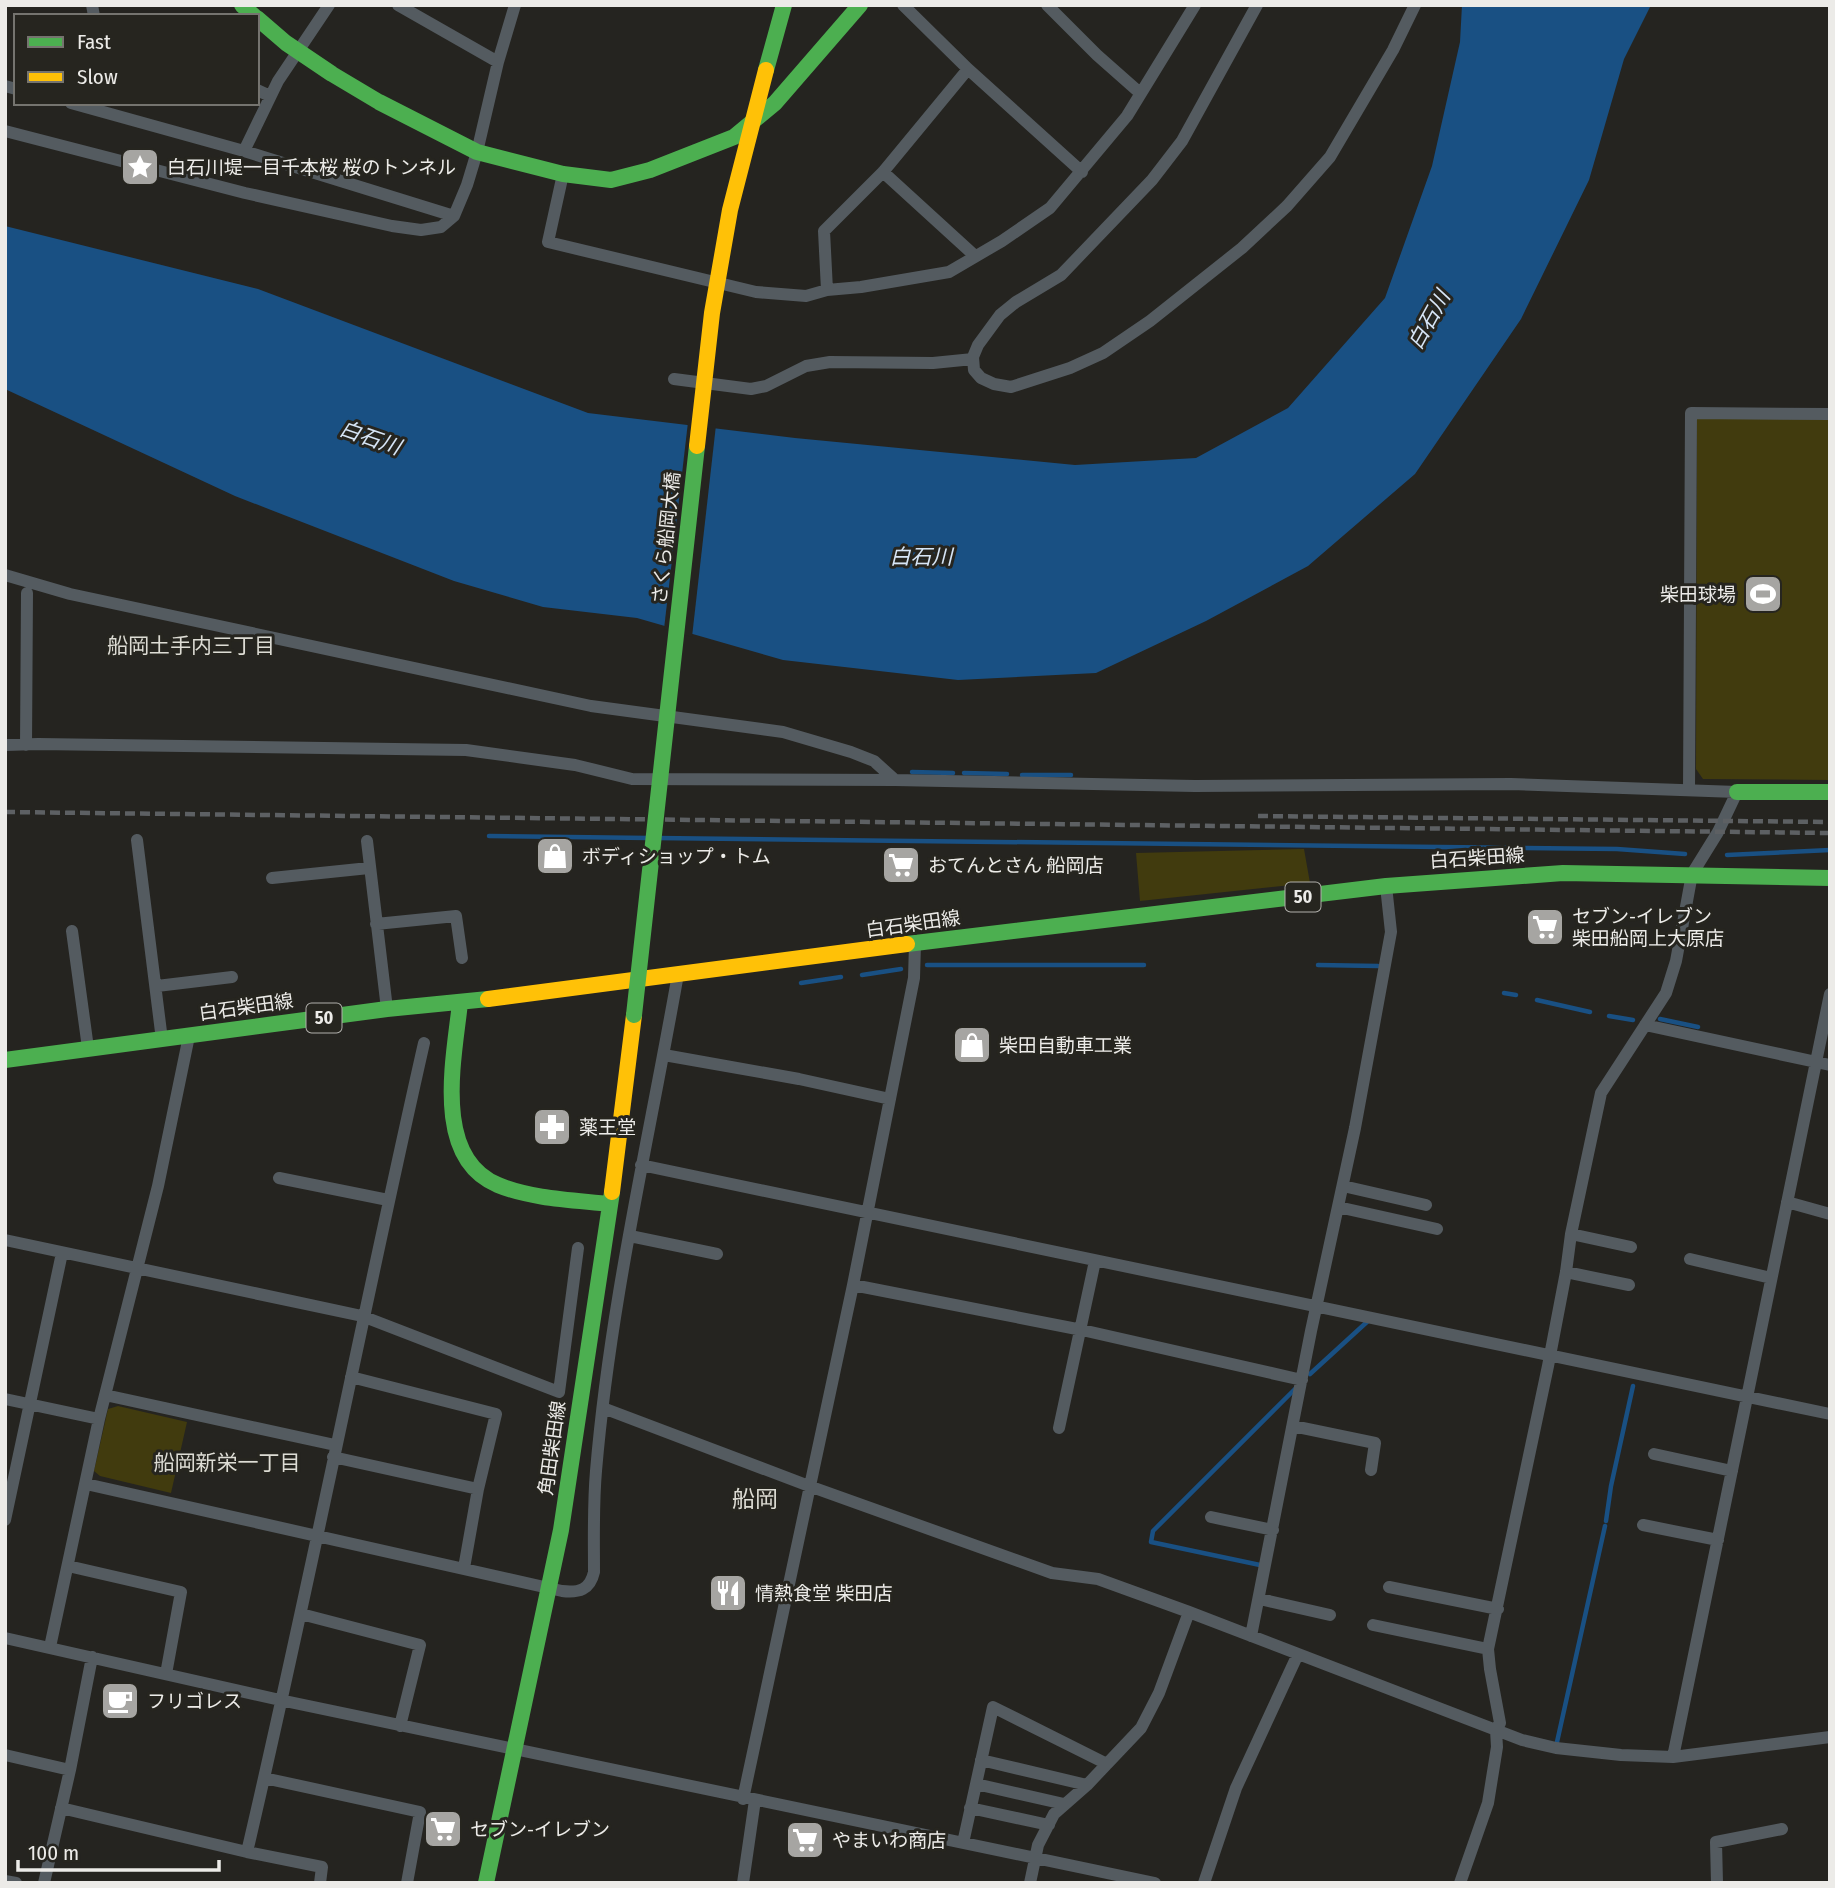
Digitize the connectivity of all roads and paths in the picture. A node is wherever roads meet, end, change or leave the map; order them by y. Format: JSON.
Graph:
{"nodes":[{"id":1,"x":329,"y":5,"type":"edge"},
{"id":2,"x":398,"y":5,"type":"edge"},
{"id":3,"x":515,"y":5,"type":"edge"},
{"id":4,"x":784,"y":5,"type":"edge"},
{"id":5,"x":860,"y":5,"type":"edge"},
{"id":6,"x":903,"y":5,"type":"edge"},
{"id":7,"x":1047,"y":5,"type":"edge"},
{"id":8,"x":1195,"y":5,"type":"edge"},
{"id":9,"x":1257,"y":5,"type":"edge"},
{"id":10,"x":1415,"y":5,"type":"edge"},
{"id":11,"x":259,"y":20,"type":"edge"},
{"id":12,"x":298,"y":52,"type":"junction"},
{"id":13,"x":498,"y":62,"type":"junction"},
{"id":14,"x":968,"y":69,"type":"junction"},
{"id":15,"x":259,"y":91,"type":"edge"},
{"id":16,"x":1140,"y":93,"type":"junction"},
{"id":17,"x":270,"y":96,"type":"junction"},
{"id":18,"x":79,"y":105,"type":"edge"},
{"id":19,"x":5,"y":131,"type":"edge"},
{"id":20,"x":244,"y":151,"type":"junction"},
{"id":21,"x":477,"y":152,"type":"junction"},
{"id":22,"x":883,"y":172,"type":"junction"},
{"id":23,"x":1082,"y":172,"type":"junction"},
{"id":24,"x":563,"y":174,"type":"junction"},
{"id":25,"x":454,"y":216,"type":"junction"},
{"id":26,"x":975,"y":256,"type":"junction"},
{"id":27,"x":827,"y":290,"type":"junction"},
{"id":28,"x":973,"y":359,"type":"junction"},
{"id":29,"x":674,"y":379,"type":"dead end"},
{"id":30,"x":1830,"y":414,"type":"edge"},
{"id":31,"x":5,"y":575,"type":"edge"},
{"id":32,"x":27,"y":593,"type":"dead end"},
{"id":33,"x":5,"y":745,"type":"edge"},
{"id":34,"x":26,"y":745,"type":"junction"},
{"id":35,"x":895,"y":780,"type":"junction"},
{"id":36,"x":1689,"y":790,"type":"junction"},
{"id":37,"x":1737,"y":792,"type":"junction"},
{"id":38,"x":1830,"y":792,"type":"edge"},
{"id":39,"x":137,"y":840,"type":"dead end"},
{"id":40,"x":367,"y":841,"type":"dead end"},
{"id":41,"x":369,"y":868,"type":"junction"},
{"id":42,"x":1692,"y":874,"type":"junction"},
{"id":43,"x":272,"y":878,"type":"dead end"},
{"id":44,"x":1830,"y":878,"type":"edge"},
{"id":45,"x":1386,"y":887,"type":"junction"},
{"id":46,"x":376,"y":924,"type":"junction"},
{"id":47,"x":72,"y":931,"type":"dead end"},
{"id":48,"x":915,"y":944,"type":"junction"},
{"id":49,"x":462,"y":957,"type":"dead end"},
{"id":50,"x":678,"y":974,"type":"junction"},
{"id":51,"x":232,"y":977,"type":"dead end"},
{"id":52,"x":157,"y":986,"type":"junction"},
{"id":53,"x":1830,"y":994,"type":"edge"},
{"id":54,"x":460,"y":1003,"type":"junction"},
{"id":55,"x":387,"y":1009,"type":"junction"},
{"id":56,"x":634,"y":1015,"type":"joint"},
{"id":57,"x":1645,"y":1025,"type":"junction"},
{"id":58,"x":189,"y":1036,"type":"junction"},
{"id":59,"x":162,"y":1040,"type":"junction"},
{"id":60,"x":424,"y":1043,"type":"dead end"},
{"id":61,"x":88,"y":1048,"type":"junction"},
{"id":62,"x":664,"y":1055,"type":"junction"},
{"id":63,"x":5,"y":1060,"type":"edge"},
{"id":64,"x":1816,"y":1063,"type":"junction"},
{"id":65,"x":1830,"y":1065,"type":"edge"},
{"id":66,"x":890,"y":1099,"type":"junction"},
{"id":67,"x":641,"y":1165,"type":"junction"},
{"id":68,"x":279,"y":1178,"type":"dead end"},
{"id":69,"x":1343,"y":1186,"type":"junction"},
{"id":70,"x":388,"y":1200,"type":"junction"},
{"id":71,"x":1787,"y":1202,"type":"junction"},
{"id":72,"x":610,"y":1204,"type":"junction"},
{"id":73,"x":1426,"y":1205,"type":"dead end"},
{"id":74,"x":1338,"y":1207,"type":"junction"},
{"id":75,"x":866,"y":1213,"type":"junction"},
{"id":76,"x":1830,"y":1214,"type":"edge"},
{"id":77,"x":1437,"y":1228,"type":"dead end"},
{"id":78,"x":1571,"y":1234,"type":"junction"},
{"id":79,"x":630,"y":1236,"type":"junction"},
{"id":80,"x":5,"y":1240,"type":"edge"},
{"id":81,"x":1631,"y":1247,"type":"dead end"},
{"id":82,"x":578,"y":1248,"type":"dead end"},
{"id":83,"x":62,"y":1253,"type":"junction"},
{"id":84,"x":717,"y":1254,"type":"dead end"},
{"id":85,"x":1690,"y":1259,"type":"dead end"},
{"id":86,"x":1096,"y":1261,"type":"junction"},
{"id":87,"x":136,"y":1268,"type":"junction"},
{"id":88,"x":1566,"y":1272,"type":"junction"},
{"id":89,"x":1771,"y":1278,"type":"junction"},
{"id":90,"x":852,"y":1285,"type":"junction"},
{"id":91,"x":1629,"y":1285,"type":"dead end"},
{"id":92,"x":1318,"y":1306,"type":"junction"},
{"id":93,"x":362,"y":1316,"type":"junction"},
{"id":94,"x":1082,"y":1330,"type":"junction"},
{"id":95,"x":1548,"y":1355,"type":"junction"},
{"id":96,"x":351,"y":1377,"type":"junction"},
{"id":97,"x":1302,"y":1380,"type":"junction"},
{"id":98,"x":105,"y":1395,"type":"junction"},
{"id":99,"x":1747,"y":1397,"type":"junction"},
{"id":100,"x":5,"y":1399,"type":"edge"},
{"id":101,"x":29,"y":1404,"type":"junction"},
{"id":102,"x":603,"y":1408,"type":"junction"},
{"id":103,"x":1830,"y":1414,"type":"edge"},
{"id":104,"x":99,"y":1419,"type":"junction"},
{"id":105,"x":1293,"y":1426,"type":"junction"},
{"id":106,"x":1059,"y":1428,"type":"dead end"},
{"id":107,"x":334,"y":1451,"type":"junction"},
{"id":108,"x":1654,"y":1454,"type":"dead end"},
{"id":109,"x":1371,"y":1470,"type":"dead end"},
{"id":110,"x":1732,"y":1471,"type":"junction"},
{"id":111,"x":86,"y":1484,"type":"junction"},
{"id":112,"x":809,"y":1486,"type":"junction"},
{"id":113,"x":478,"y":1489,"type":"junction"},
{"id":114,"x":1210,"y":1517,"type":"dead end"},
{"id":115,"x":5,"y":1520,"type":"edge"},
{"id":116,"x":1643,"y":1525,"type":"dead end"},
{"id":117,"x":1273,"y":1530,"type":"junction"},
{"id":118,"x":317,"y":1535,"type":"junction"},
{"id":119,"x":1718,"y":1540,"type":"junction"},
{"id":120,"x":68,"y":1566,"type":"junction"},
{"id":121,"x":464,"y":1568,"type":"junction"},
{"id":122,"x":1389,"y":1587,"type":"dead end"},
{"id":123,"x":549,"y":1588,"type":"junction"},
{"id":124,"x":1260,"y":1599,"type":"junction"},
{"id":125,"x":1498,"y":1609,"type":"junction"},
{"id":126,"x":1189,"y":1612,"type":"junction"},
{"id":127,"x":301,"y":1614,"type":"junction"},
{"id":128,"x":1330,"y":1615,"type":"dead end"},
{"id":129,"x":1373,"y":1625,"type":"dead end"},
{"id":130,"x":1251,"y":1636,"type":"junction"},
{"id":131,"x":5,"y":1638,"type":"edge"},
{"id":132,"x":50,"y":1647,"type":"junction"},
{"id":133,"x":1488,"y":1649,"type":"junction"},
{"id":134,"x":1298,"y":1654,"type":"junction"},
{"id":135,"x":92,"y":1657,"type":"junction"},
{"id":136,"x":166,"y":1674,"type":"junction"},
{"id":137,"x":280,"y":1700,"type":"junction"},
{"id":138,"x":400,"y":1726,"type":"junction"},
{"id":139,"x":1496,"y":1730,"type":"junction"},
{"id":140,"x":1830,"y":1737,"type":"edge"},
{"id":141,"x":514,"y":1749,"type":"junction"},
{"id":142,"x":5,"y":1755,"type":"edge"},
{"id":143,"x":1673,"y":1757,"type":"junction"},
{"id":144,"x":981,"y":1760,"type":"junction"},
{"id":145,"x":1107,"y":1764,"type":"junction"},
{"id":146,"x":69,"y":1770,"type":"junction"},
{"id":147,"x":264,"y":1779,"type":"junction"},
{"id":148,"x":976,"y":1784,"type":"junction"},
{"id":149,"x":1087,"y":1785,"type":"junction"},
{"id":150,"x":749,"y":1800,"type":"junction"},
{"id":151,"x":1064,"y":1804,"type":"junction"},
{"id":152,"x":61,"y":1808,"type":"junction"},
{"id":153,"x":970,"y":1808,"type":"junction"},
{"id":154,"x":1049,"y":1825,"type":"junction"},
{"id":155,"x":1782,"y":1829,"type":"dead end"},
{"id":156,"x":963,"y":1843,"type":"junction"},
{"id":157,"x":247,"y":1852,"type":"junction"},
{"id":158,"x":1036,"y":1857,"type":"junction"},
{"id":159,"x":5,"y":1881,"type":"edge"},
{"id":160,"x":16,"y":1883,"type":"edge"},
{"id":161,"x":44,"y":1883,"type":"edge"},
{"id":162,"x":320,"y":1883,"type":"edge"},
{"id":163,"x":407,"y":1883,"type":"edge"},
{"id":164,"x":486,"y":1883,"type":"edge"},
{"id":165,"x":743,"y":1883,"type":"edge"},
{"id":166,"x":1030,"y":1883,"type":"edge"},
{"id":167,"x":1155,"y":1883,"type":"edge"},
{"id":168,"x":1204,"y":1883,"type":"edge"},
{"id":169,"x":1460,"y":1883,"type":"edge"},
{"id":170,"x":1717,"y":1883,"type":"edge"}],
"edges":[{"from":1,"to":12,"type":"street"},
{"from":2,"to":13,"type":"street"},
{"from":3,"to":13,"type":"street"},
{"from":4,"to":56,"type":"main road","name":"さくら船岡大橋","bridge":true},
{"from":5,"to":24,"type":"main road"},
{"from":6,"to":14,"type":"street"},
{"from":7,"to":16,"type":"street"},
{"from":8,"to":16,"type":"street"},
{"from":9,"to":28,"type":"street"},
{"from":10,"to":28,"type":"street"},
{"from":11,"to":12,"type":"main road"},
{"from":12,"to":17,"type":"street"},
{"from":12,"to":21,"type":"main road"},
{"from":13,"to":21,"type":"street"},
{"from":14,"to":22,"type":"street"},
{"from":14,"to":23,"type":"street"},
{"from":15,"to":17,"type":"street"},
{"from":16,"to":23,"type":"street"},
{"from":17,"to":20,"type":"street"},
{"from":18,"to":20,"type":"street"},
{"from":19,"to":25,"type":"street"},
{"from":20,"to":25,"type":"street"},
{"from":21,"to":24,"type":"main road"},
{"from":21,"to":25,"type":"street"},
{"from":22,"to":26,"type":"street"},
{"from":22,"to":27,"type":"street"},
{"from":23,"to":26,"type":"street"},
{"from":24,"to":27,"type":"street"},
{"from":26,"to":27,"type":"street"},
{"from":28,"to":29,"type":"street"},
{"from":30,"to":36,"type":"street"},
{"from":31,"to":35,"type":"street"},
{"from":32,"to":34,"type":"street"},
{"from":33,"to":34,"type":"street"},
{"from":34,"to":35,"type":"street"},
{"from":35,"to":36,"type":"street"},
{"from":36,"to":37,"type":"street"},
{"from":37,"to":38,"type":"main road"},
{"from":37,"to":42,"type":"street"},
{"from":39,"to":52,"type":"street"},
{"from":40,"to":41,"type":"street"},
{"from":41,"to":43,"type":"street"},
{"from":41,"to":46,"type":"street"},
{"from":42,"to":44,"type":"main road","name":"白石柴田線","number":"50"},
{"from":42,"to":45,"type":"main road","name":"白石柴田線","number":"50"},
{"from":42,"to":57,"type":"street"},
{"from":45,"to":48,"type":"main road","name":"白石柴田線","number":"50"},
{"from":45,"to":69,"type":"street"},
{"from":46,"to":49,"type":"street"},
{"from":46,"to":55,"type":"street"},
{"from":47,"to":61,"type":"street"},
{"from":48,"to":50,"type":"main road","name":"白石柴田線","number":"50"},
{"from":48,"to":66,"type":"street"},
{"from":50,"to":54,"type":"main road","name":"白石柴田線","number":"50"},
{"from":50,"to":62,"type":"street"},
{"from":51,"to":52,"type":"street"},
{"from":52,"to":59,"type":"street"},
{"from":53,"to":64,"type":"street"},
{"from":54,"to":55,"type":"main road","name":"白石柴田線","number":"50"},
{"from":54,"to":72,"type":"main road"},
{"from":55,"to":58,"type":"main road","name":"白石柴田線","number":"50"},
{"from":56,"to":72,"type":"main road","name":"角田柴田線"},
{"from":57,"to":64,"type":"street"},
{"from":57,"to":78,"type":"street"},
{"from":58,"to":59,"type":"main road","name":"白石柴田線","number":"50"},
{"from":58,"to":87,"type":"street"},
{"from":59,"to":61,"type":"main road","name":"白石柴田線","number":"50"},
{"from":60,"to":70,"type":"street"},
{"from":61,"to":63,"type":"main road","name":"白石柴田線","number":"50"},
{"from":62,"to":66,"type":"street"},
{"from":62,"to":67,"type":"street"},
{"from":64,"to":65,"type":"street"},
{"from":64,"to":71,"type":"street"},
{"from":66,"to":75,"type":"street"},
{"from":67,"to":75,"type":"street"},
{"from":67,"to":79,"type":"street"},
{"from":68,"to":70,"type":"street"},
{"from":69,"to":73,"type":"street"},
{"from":69,"to":74,"type":"street"},
{"from":70,"to":93,"type":"street"},
{"from":71,"to":76,"type":"street"},
{"from":71,"to":89,"type":"street"},
{"from":72,"to":123,"type":"main road","name":"角田柴田線"},
{"from":74,"to":77,"type":"street"},
{"from":74,"to":92,"type":"street"},
{"from":75,"to":86,"type":"street"},
{"from":75,"to":90,"type":"street"},
{"from":78,"to":81,"type":"street"},
{"from":78,"to":88,"type":"street"},
{"from":79,"to":84,"type":"street"},
{"from":79,"to":102,"type":"street"},
{"from":80,"to":83,"type":"street"},
{"from":82,"to":93,"type":"street"},
{"from":83,"to":87,"type":"street"},
{"from":83,"to":101,"type":"street"},
{"from":85,"to":89,"type":"street"},
{"from":86,"to":92,"type":"street"},
{"from":86,"to":94,"type":"street"},
{"from":87,"to":93,"type":"street"},
{"from":87,"to":98,"type":"street"},
{"from":88,"to":91,"type":"street"},
{"from":88,"to":95,"type":"street"},
{"from":89,"to":99,"type":"street"},
{"from":90,"to":94,"type":"street"},
{"from":90,"to":112,"type":"street"},
{"from":92,"to":95,"type":"street"},
{"from":92,"to":97,"type":"street"},
{"from":93,"to":96,"type":"street"},
{"from":94,"to":97,"type":"street"},
{"from":94,"to":106,"type":"street"},
{"from":95,"to":99,"type":"street"},
{"from":95,"to":125,"type":"street"},
{"from":96,"to":107,"type":"street"},
{"from":96,"to":113,"type":"street"},
{"from":97,"to":105,"type":"street"},
{"from":98,"to":104,"type":"street"},
{"from":98,"to":107,"type":"street"},
{"from":99,"to":103,"type":"street"},
{"from":99,"to":110,"type":"street"},
{"from":100,"to":101,"type":"street"},
{"from":101,"to":104,"type":"street"},
{"from":101,"to":115,"type":"street"},
{"from":102,"to":112,"type":"street"},
{"from":102,"to":123,"type":"street"},
{"from":104,"to":111,"type":"street"},
{"from":105,"to":109,"type":"street"},
{"from":105,"to":117,"type":"street"},
{"from":107,"to":113,"type":"street"},
{"from":107,"to":118,"type":"street"},
{"from":108,"to":110,"type":"street"},
{"from":110,"to":119,"type":"street"},
{"from":111,"to":118,"type":"street"},
{"from":111,"to":120,"type":"street"},
{"from":112,"to":126,"type":"street"},
{"from":112,"to":150,"type":"street"},
{"from":113,"to":121,"type":"street"},
{"from":114,"to":117,"type":"street"},
{"from":116,"to":119,"type":"street"},
{"from":117,"to":124,"type":"street"},
{"from":118,"to":121,"type":"street"},
{"from":118,"to":127,"type":"street"},
{"from":119,"to":143,"type":"street"},
{"from":120,"to":132,"type":"street"},
{"from":120,"to":136,"type":"street"},
{"from":121,"to":123,"type":"street"},
{"from":122,"to":125,"type":"street"},
{"from":123,"to":141,"type":"main road","name":"角田柴田線"},
{"from":124,"to":128,"type":"street"},
{"from":124,"to":130,"type":"street"},
{"from":125,"to":133,"type":"street"},
{"from":126,"to":130,"type":"street"},
{"from":126,"to":145,"type":"street"},
{"from":127,"to":137,"type":"street"},
{"from":127,"to":138,"type":"street"},
{"from":129,"to":133,"type":"street"},
{"from":130,"to":134,"type":"street"},
{"from":131,"to":132,"type":"street"},
{"from":132,"to":135,"type":"street"},
{"from":133,"to":139,"type":"street"},
{"from":134,"to":139,"type":"street"},
{"from":134,"to":168,"type":"street"},
{"from":135,"to":136,"type":"street"},
{"from":135,"to":146,"type":"street"},
{"from":136,"to":137,"type":"street"},
{"from":137,"to":138,"type":"street"},
{"from":137,"to":147,"type":"street"},
{"from":138,"to":141,"type":"street"},
{"from":139,"to":143,"type":"street"},
{"from":139,"to":169,"type":"street"},
{"from":140,"to":143,"type":"street"},
{"from":141,"to":150,"type":"street"},
{"from":141,"to":164,"type":"main road","name":"角田柴田線"},
{"from":142,"to":146,"type":"street"},
{"from":144,"to":145,"type":"street"},
{"from":144,"to":148,"type":"street"},
{"from":144,"to":149,"type":"street"},
{"from":145,"to":149,"type":"street"},
{"from":146,"to":152,"type":"street"},
{"from":147,"to":157,"type":"street"},
{"from":147,"to":163,"type":"street"},
{"from":148,"to":151,"type":"street"},
{"from":148,"to":153,"type":"street"},
{"from":149,"to":151,"type":"street"},
{"from":150,"to":156,"type":"street"},
{"from":150,"to":165,"type":"street"},
{"from":151,"to":154,"type":"street"},
{"from":152,"to":157,"type":"street"},
{"from":152,"to":161,"type":"street"},
{"from":153,"to":154,"type":"street"},
{"from":153,"to":156,"type":"street"},
{"from":154,"to":158,"type":"street"},
{"from":155,"to":170,"type":"street"},
{"from":156,"to":158,"type":"street"},
{"from":157,"to":162,"type":"street"},
{"from":158,"to":166,"type":"street"},
{"from":158,"to":167,"type":"street"},
{"from":159,"to":160,"type":"street"}]}
